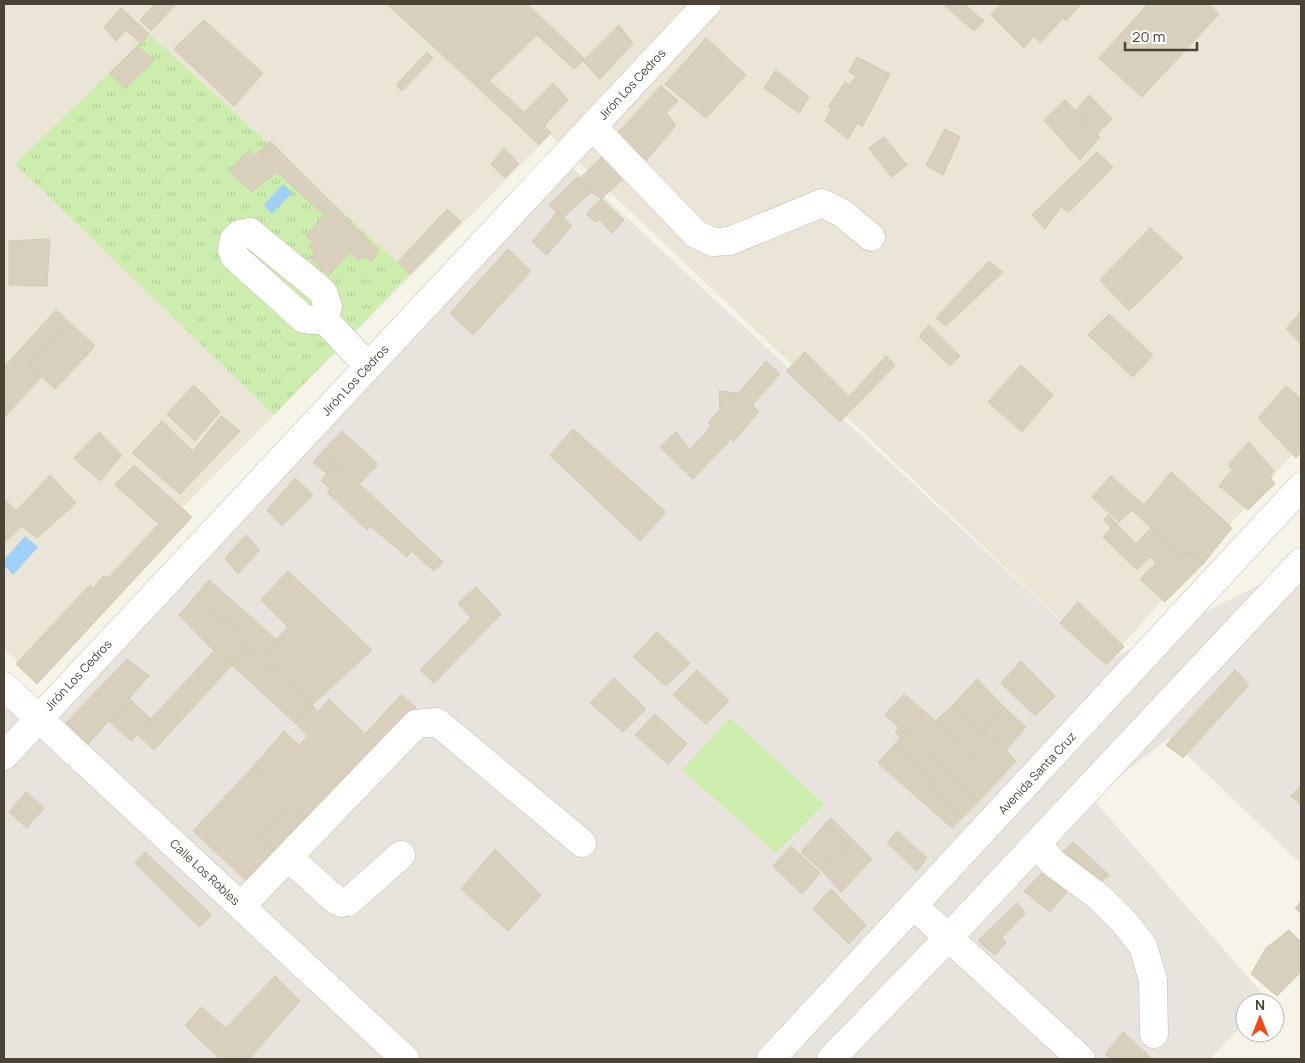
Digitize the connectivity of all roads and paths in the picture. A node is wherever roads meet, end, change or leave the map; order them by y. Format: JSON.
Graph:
{"nodes":[{"id":1,"x":707,"y":4,"type":"edge"},
{"id":2,"x":592,"y":126,"type":"junction"},
{"id":3,"x":871,"y":237,"type":"dead end"},
{"id":4,"x":323,"y":318,"type":"dead end"},
{"id":5,"x":368,"y":366,"type":"junction"},
{"id":6,"x":1301,"y":487,"type":"edge"},
{"id":7,"x":1301,"y":562,"type":"edge"},
{"id":8,"x":4,"y":686,"type":"edge"},
{"id":9,"x":39,"y":718,"type":"junction"},
{"id":10,"x":4,"y":756,"type":"edge"},
{"id":11,"x":582,"y":842,"type":"dead end"},
{"id":12,"x":1038,"y":843,"type":"junction"},
{"id":13,"x":400,"y":856,"type":"dead end"},
{"id":14,"x":289,"y":858,"type":"junction"},
{"id":15,"x":241,"y":906,"type":"junction"},
{"id":16,"x":914,"y":906,"type":"junction"},
{"id":17,"x":948,"y":938,"type":"junction"},
{"id":18,"x":1154,"y":1034,"type":"dead end"},
{"id":19,"x":405,"y":1059,"type":"edge"},
{"id":20,"x":771,"y":1059,"type":"edge"},
{"id":21,"x":831,"y":1059,"type":"edge"},
{"id":22,"x":1081,"y":1059,"type":"edge"}],
"edges":[{"from":1,"to":2,"type":"street","name":"Jirón Los Cedros"},
{"from":2,"to":3,"type":"street"},
{"from":2,"to":5,"type":"street","name":"Jirón Los Cedros"},
{"from":4,"to":5,"type":"street"},
{"from":5,"to":9,"type":"street","name":"Jirón Los Cedros"},
{"from":6,"to":16,"type":"street","name":"Avenida Santa Cruz"},
{"from":7,"to":12,"type":"street"},
{"from":8,"to":9,"type":"street","name":"Calle Los Robles"},
{"from":9,"to":10,"type":"street","name":"Jirón Los Cedros"},
{"from":9,"to":15,"type":"street","name":"Calle Los Robles"},
{"from":11,"to":14,"type":"street"},
{"from":12,"to":17,"type":"street"},
{"from":12,"to":18,"type":"street"},
{"from":13,"to":14,"type":"street"},
{"from":14,"to":15,"type":"street"},
{"from":15,"to":19,"type":"street","name":"Calle Los Robles"},
{"from":16,"to":17,"type":"street"},
{"from":16,"to":20,"type":"street","name":"Avenida Santa Cruz"},
{"from":17,"to":21,"type":"street"},
{"from":17,"to":22,"type":"street"}]}
